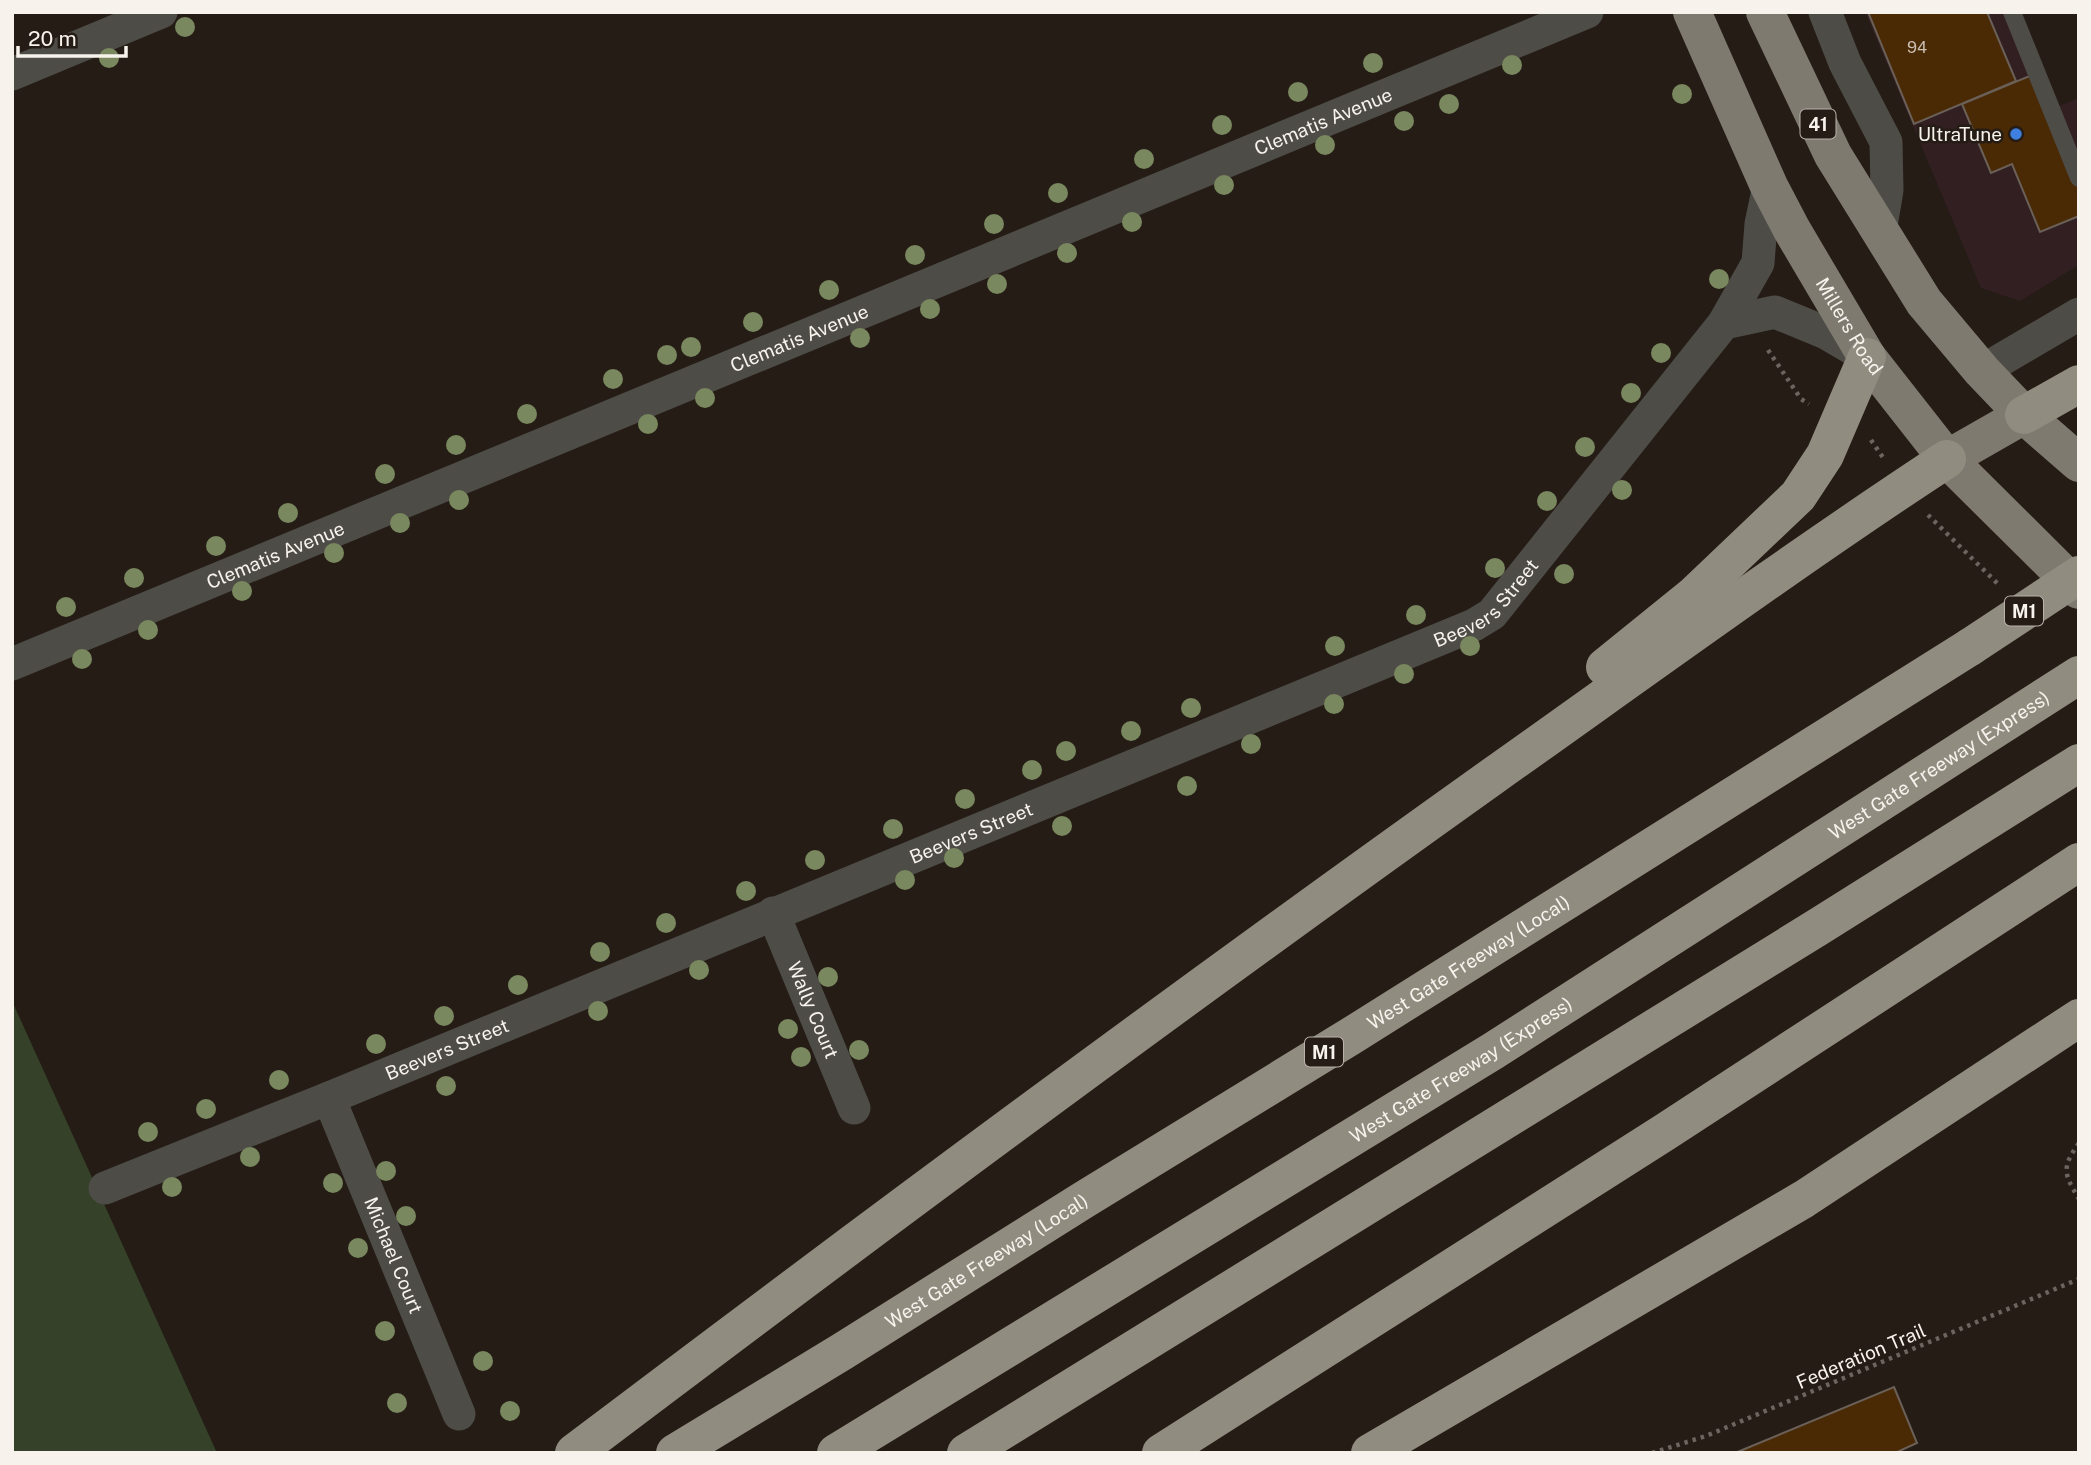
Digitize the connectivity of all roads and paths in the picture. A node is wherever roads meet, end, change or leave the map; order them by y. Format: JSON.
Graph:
{"nodes":[{"id":1,"x":161,"y":12,"type":"edge"},
{"id":2,"x":1587,"y":12,"type":"edge"},
{"id":3,"x":1692,"y":12,"type":"edge"},
{"id":4,"x":1765,"y":12,"type":"edge"},
{"id":5,"x":1825,"y":12,"type":"edge"},
{"id":6,"x":2012,"y":12,"type":"edge"},
{"id":7,"x":12,"y":74,"type":"edge"},
{"id":8,"x":2079,"y":178,"type":"edge"},
{"id":9,"x":1769,"y":186,"type":"junction"},
{"id":10,"x":1880,"y":232,"type":"junction"},
{"id":11,"x":2079,"y":314,"type":"edge"},
{"id":12,"x":1724,"y":323,"type":"junction"},
{"id":13,"x":1867,"y":357,"type":"junction"},
{"id":14,"x":1982,"y":372,"type":"junction"},
{"id":15,"x":2079,"y":384,"type":"edge"},
{"id":16,"x":1801,"y":399,"type":"dead end"},
{"id":17,"x":2024,"y":415,"type":"junction"},
{"id":18,"x":1947,"y":459,"type":"junction"},
{"id":19,"x":2079,"y":463,"type":"edge"},
{"id":20,"x":2079,"y":575,"type":"edge"},
{"id":21,"x":2079,"y":590,"type":"edge"},
{"id":22,"x":12,"y":664,"type":"edge"},
{"id":23,"x":2079,"y":675,"type":"edge"},
{"id":24,"x":2079,"y":763,"type":"edge"},
{"id":25,"x":2079,"y":862,"type":"edge"},
{"id":26,"x":773,"y":913,"type":"junction"},
{"id":27,"x":1290,"y":921,"type":"junction"},
{"id":28,"x":2079,"y":1018,"type":"edge"},
{"id":29,"x":329,"y":1098,"type":"junction"},
{"id":30,"x":854,"y":1108,"type":"dead end"},
{"id":31,"x":2079,"y":1143,"type":"edge"},
{"id":32,"x":106,"y":1188,"type":"dead end"},
{"id":33,"x":2079,"y":1199,"type":"edge"},
{"id":34,"x":2079,"y":1279,"type":"edge"},
{"id":35,"x":459,"y":1414,"type":"dead end"},
{"id":36,"x":574,"y":1453,"type":"edge"},
{"id":37,"x":675,"y":1453,"type":"edge"},
{"id":38,"x":836,"y":1453,"type":"edge"},
{"id":39,"x":966,"y":1453,"type":"edge"},
{"id":40,"x":1161,"y":1453,"type":"edge"},
{"id":41,"x":1370,"y":1453,"type":"edge"},
{"id":42,"x":1653,"y":1453,"type":"edge"}],
"edges":[{"from":1,"to":7,"type":"street"},
{"from":2,"to":22,"type":"street","name":"Clematis Avenue"},
{"from":3,"to":9,"type":"main road","name":"Millers Road"},
{"from":4,"to":10,"type":"main road","number":"41"},
{"from":5,"to":10,"type":"street"},
{"from":6,"to":8,"type":"lane"},
{"from":9,"to":12,"type":"street","name":"Beevers Street"},
{"from":9,"to":13,"type":"main road","name":"Millers Road"},
{"from":10,"to":14,"type":"main road","number":"41"},
{"from":11,"to":14,"type":"street"},
{"from":12,"to":13,"type":"street"},
{"from":12,"to":16,"type":"path"},
{"from":12,"to":26,"type":"street","name":"Beevers Street"},
{"from":13,"to":18,"type":"main road","name":"Millers Road"},
{"from":13,"to":27,"type":"highway"},
{"from":14,"to":17,"type":"main road","number":"41"},
{"from":15,"to":17,"type":"highway"},
{"from":17,"to":18,"type":"main road"},
{"from":17,"to":19,"type":"main road","number":"41"},
{"from":18,"to":21,"type":"main road","name":"Millers Road"},
{"from":18,"to":27,"type":"highway"},
{"from":20,"to":37,"type":"highway","name":"West Gate Freeway (Local)","number":"M1","bridge":true},
{"from":23,"to":38,"type":"highway","name":"West Gate Freeway (Express)"},
{"from":24,"to":39,"type":"highway"},
{"from":25,"to":40,"type":"highway"},
{"from":26,"to":29,"type":"street","name":"Beevers Street"},
{"from":26,"to":30,"type":"street","name":"Wally Court"},
{"from":27,"to":36,"type":"highway"},
{"from":28,"to":41,"type":"highway"},
{"from":29,"to":32,"type":"street","name":"Beevers Street"},
{"from":29,"to":35,"type":"street","name":"Michael Court"},
{"from":31,"to":33,"type":"path"},
{"from":34,"to":42,"type":"path","name":"Federation Trail"}]}
